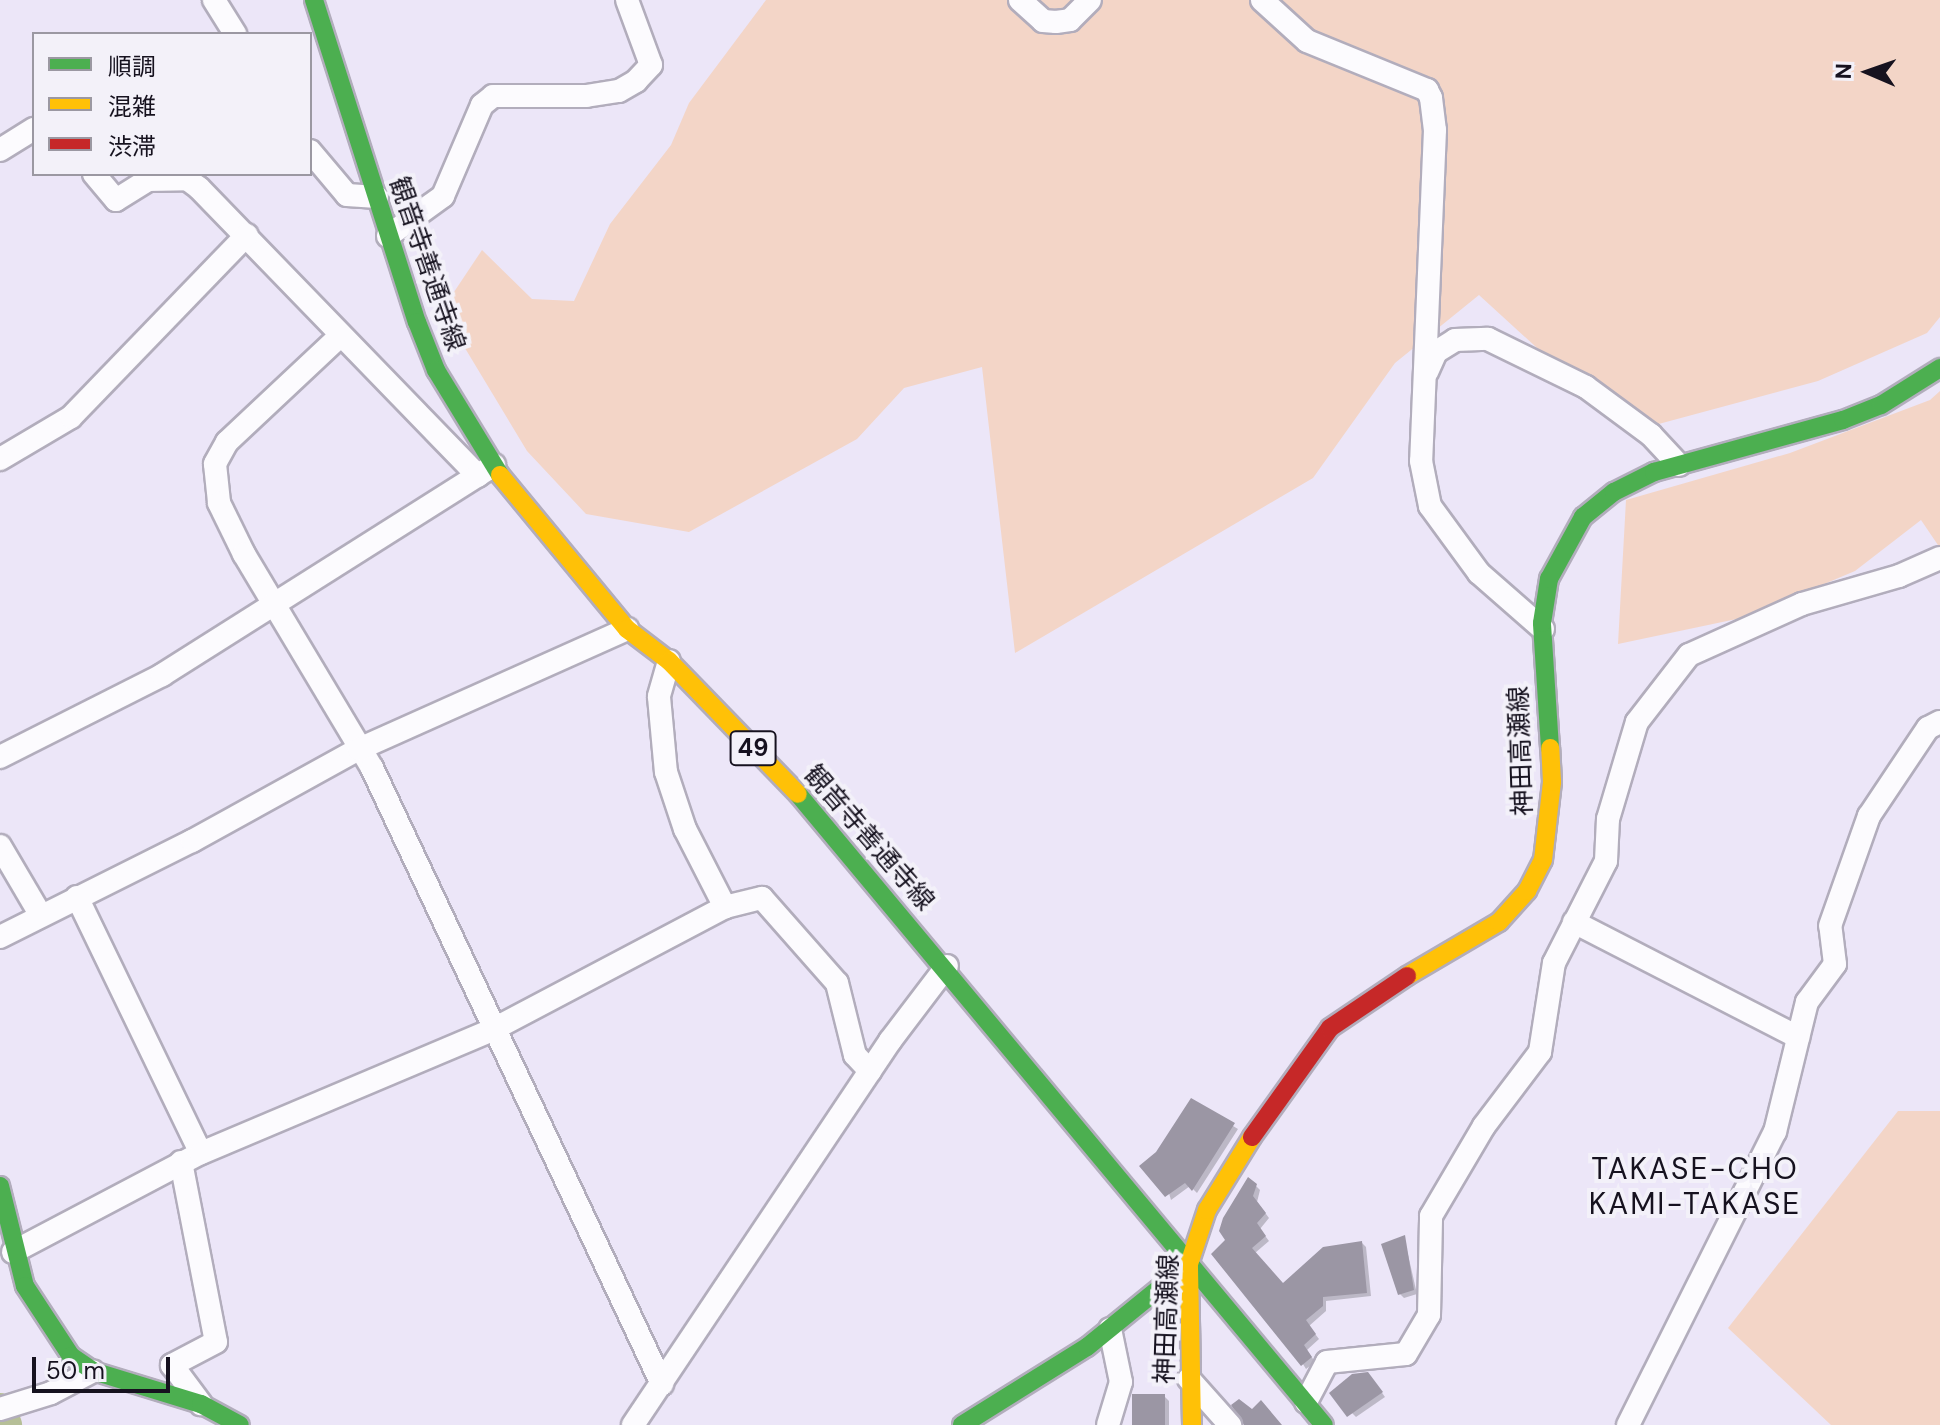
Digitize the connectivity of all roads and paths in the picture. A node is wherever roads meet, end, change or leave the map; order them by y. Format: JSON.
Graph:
{"nodes":[{"id":1,"x":214,"y":0,"type":"edge"},
{"id":2,"x":314,"y":0,"type":"edge"},
{"id":3,"x":627,"y":0,"type":"edge"},
{"id":4,"x":1020,"y":0,"type":"edge"},
{"id":5,"x":1090,"y":0,"type":"edge"},
{"id":6,"x":1262,"y":0,"type":"edge"},
{"id":7,"x":234,"y":32,"type":"edge"},
{"id":8,"x":32,"y":130,"type":"edge"},
{"id":9,"x":0,"y":150,"type":"edge"},
{"id":10,"x":312,"y":153,"type":"edge"},
{"id":11,"x":96,"y":176,"type":"edge"},
{"id":12,"x":377,"y":197,"type":"junction"},
{"id":13,"x":247,"y":235,"type":"junction"},
{"id":14,"x":388,"y":236,"type":"junction"},
{"id":15,"x":340,"y":336,"type":"junction"},
{"id":16,"x":1940,"y":368,"type":"edge"},
{"id":17,"x":1426,"y":373,"type":"junction"},
{"id":18,"x":0,"y":459,"type":"edge"},
{"id":19,"x":1679,"y":465,"type":"junction"},
{"id":20,"x":486,"y":471,"type":"junction"},
{"id":21,"x":1940,"y":558,"type":"edge"},
{"id":22,"x":276,"y":607,"type":"junction"},
{"id":23,"x":627,"y":629,"type":"junction"},
{"id":24,"x":1543,"y":629,"type":"junction"},
{"id":25,"x":669,"y":661,"type":"junction"},
{"id":26,"x":1940,"y":722,"type":"edge"},
{"id":27,"x":359,"y":749,"type":"junction"},
{"id":28,"x":0,"y":757,"type":"edge"},
{"id":29,"x":0,"y":846,"type":"edge"},
{"id":30,"x":77,"y":897,"type":"junction"},
{"id":31,"x":725,"y":907,"type":"junction"},
{"id":32,"x":40,"y":914,"type":"junction"},
{"id":33,"x":1574,"y":922,"type":"junction"},
{"id":34,"x":0,"y":937,"type":"edge"},
{"id":35,"x":947,"y":966,"type":"junction"},
{"id":36,"x":492,"y":1030,"type":"junction"},
{"id":37,"x":1798,"y":1037,"type":"junction"},
{"id":38,"x":870,"y":1071,"type":"junction"},
{"id":39,"x":191,"y":1158,"type":"junction"},
{"id":40,"x":0,"y":1186,"type":"edge"},
{"id":41,"x":13,"y":1252,"type":"junction"},
{"id":42,"x":1189,"y":1264,"type":"junction"},
{"id":43,"x":1110,"y":1329,"type":"junction"},
{"id":44,"x":93,"y":1371,"type":"junction"},
{"id":45,"x":1189,"y":1379,"type":"junction"},
{"id":46,"x":662,"y":1384,"type":"junction"},
{"id":47,"x":1306,"y":1402,"type":"junction"},
{"id":48,"x":201,"y":1404,"type":"junction"},
{"id":49,"x":0,"y":1409,"type":"edge"},
{"id":50,"x":1322,"y":1424,"type":"edge"},
{"id":51,"x":240,"y":1425,"type":"edge"},
{"id":52,"x":633,"y":1425,"type":"edge"},
{"id":53,"x":962,"y":1425,"type":"edge"},
{"id":54,"x":1108,"y":1425,"type":"edge"},
{"id":55,"x":1192,"y":1425,"type":"edge"},
{"id":56,"x":1230,"y":1425,"type":"edge"},
{"id":57,"x":1628,"y":1425,"type":"edge"}],
"edges":[{"from":1,"to":7,"type":"street"},
{"from":2,"to":12,"type":"main road","name":"観音寺善通寺線","number":"49"},
{"from":3,"to":14,"type":"street"},
{"from":4,"to":5,"type":"street"},
{"from":6,"to":17,"type":"street"},
{"from":8,"to":9,"type":"street"},
{"from":10,"to":12,"type":"street"},
{"from":11,"to":13,"type":"street"},
{"from":12,"to":14,"type":"main road","name":"観音寺善通寺線","number":"49"},
{"from":13,"to":15,"type":"street"},
{"from":13,"to":18,"type":"street"},
{"from":14,"to":20,"type":"main road","name":"観音寺善通寺線","number":"49"},
{"from":15,"to":20,"type":"street"},
{"from":15,"to":22,"type":"street"},
{"from":16,"to":19,"type":"main road","name":"神田高瀬線"},
{"from":17,"to":19,"type":"street"},
{"from":17,"to":24,"type":"street"},
{"from":19,"to":24,"type":"main road","name":"神田高瀬線"},
{"from":20,"to":22,"type":"street"},
{"from":20,"to":23,"type":"main road","name":"観音寺善通寺線","number":"49"},
{"from":21,"to":33,"type":"street"},
{"from":22,"to":27,"type":"street"},
{"from":22,"to":28,"type":"street"},
{"from":23,"to":25,"type":"main road","name":"観音寺善通寺線","number":"49"},
{"from":23,"to":27,"type":"street"},
{"from":24,"to":42,"type":"main road","name":"神田高瀬線"},
{"from":25,"to":31,"type":"street"},
{"from":25,"to":35,"type":"main road","name":"観音寺善通寺線","number":"49"},
{"from":26,"to":37,"type":"street"},
{"from":27,"to":30,"type":"street"},
{"from":27,"to":36,"type":"street"},
{"from":29,"to":32,"type":"street"},
{"from":30,"to":32,"type":"street"},
{"from":30,"to":39,"type":"street"},
{"from":31,"to":36,"type":"street"},
{"from":31,"to":38,"type":"street"},
{"from":32,"to":34,"type":"street"},
{"from":33,"to":37,"type":"street"},
{"from":33,"to":47,"type":"street"},
{"from":35,"to":38,"type":"street"},
{"from":35,"to":42,"type":"main road","name":"観音寺善通寺線","number":"49"},
{"from":36,"to":39,"type":"street"},
{"from":36,"to":46,"type":"street"},
{"from":37,"to":57,"type":"street"},
{"from":38,"to":46,"type":"street"},
{"from":39,"to":41,"type":"street"},
{"from":39,"to":48,"type":"street"},
{"from":40,"to":41,"type":"main road"},
{"from":41,"to":44,"type":"main road"},
{"from":42,"to":43,"type":"main road"},
{"from":42,"to":45,"type":"main road","name":"神田高瀬線"},
{"from":42,"to":47,"type":"main road","name":"観音寺善通寺線","number":"49"},
{"from":43,"to":53,"type":"main road"},
{"from":43,"to":54,"type":"street"},
{"from":44,"to":48,"type":"main road"},
{"from":44,"to":49,"type":"street"},
{"from":45,"to":55,"type":"main road","name":"神田高瀬線"},
{"from":45,"to":56,"type":"street"},
{"from":46,"to":52,"type":"street"},
{"from":47,"to":50,"type":"main road","name":"観音寺善通寺線","number":"49"},
{"from":48,"to":51,"type":"main road"}]}
